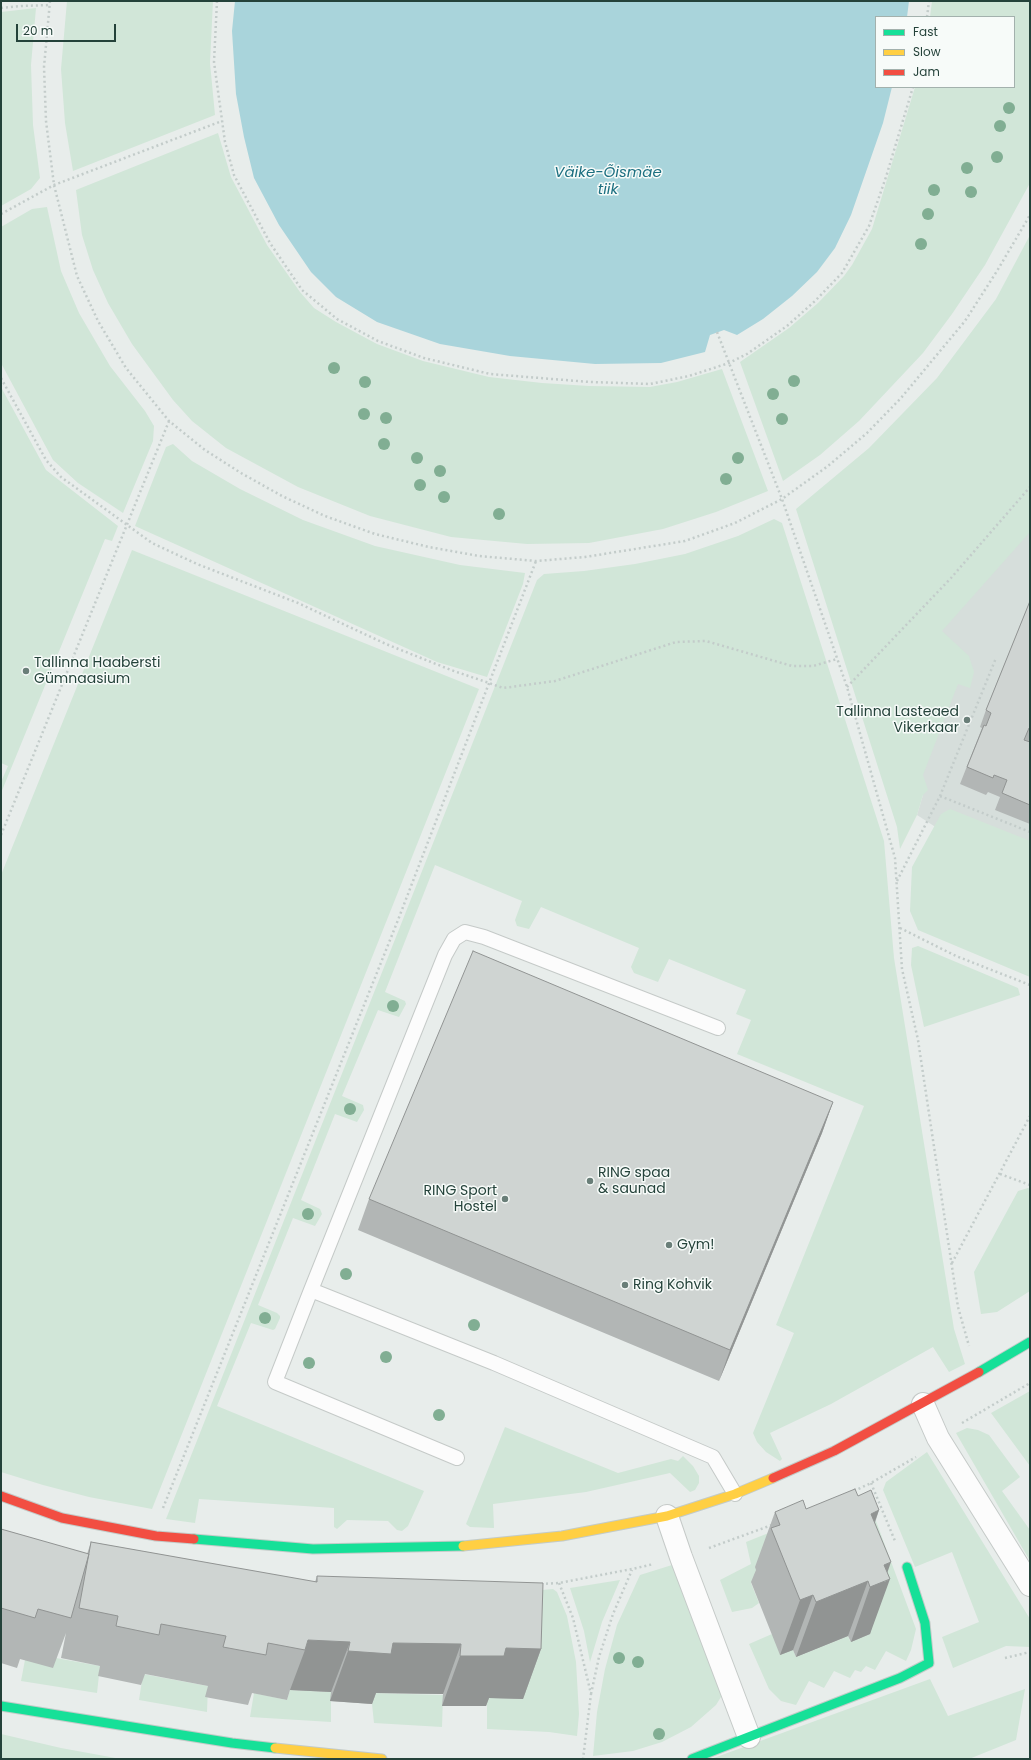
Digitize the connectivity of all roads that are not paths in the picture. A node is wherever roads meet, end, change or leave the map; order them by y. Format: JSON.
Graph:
{"nodes":[{"id":1,"x":718,"y":1028,"type":"dead end"},
{"id":2,"x":311,"y":1290,"type":"junction"},
{"id":3,"x":1030,"y":1342,"type":"edge"},
{"id":4,"x":923,"y":1404,"type":"junction"},
{"id":5,"x":457,"y":1458,"type":"dead end"},
{"id":6,"x":735,"y":1494,"type":"junction"},
{"id":7,"x":1,"y":1496,"type":"edge"},
{"id":8,"x":667,"y":1516,"type":"junction"},
{"id":9,"x":907,"y":1567,"type":"road end"},
{"id":10,"x":1030,"y":1585,"type":"edge"},
{"id":11,"x":1,"y":1706,"type":"edge"},
{"id":12,"x":749,"y":1737,"type":"junction"},
{"id":13,"x":382,"y":1759,"type":"edge"},
{"id":14,"x":692,"y":1759,"type":"edge"}],
"edges":[{"from":1,"to":2,"type":"lane"},
{"from":2,"to":5,"type":"lane"},
{"from":2,"to":6,"type":"lane"},
{"from":3,"to":4,"type":"street"},
{"from":4,"to":6,"type":"street"},
{"from":4,"to":10,"type":"street"},
{"from":6,"to":8,"type":"street"},
{"from":7,"to":8,"type":"street"},
{"from":8,"to":12,"type":"street"},
{"from":9,"to":12,"type":"street"},
{"from":11,"to":13,"type":"street"},
{"from":12,"to":14,"type":"street"}]}
